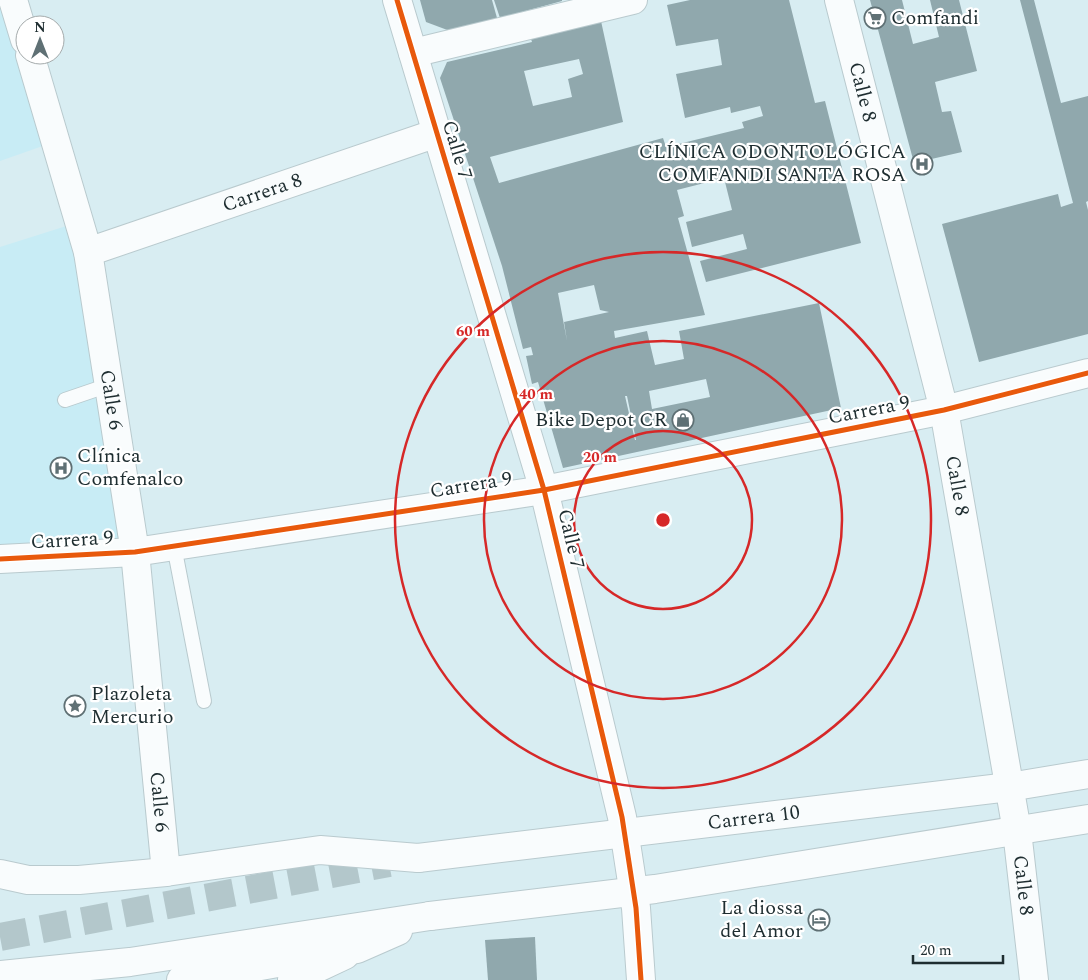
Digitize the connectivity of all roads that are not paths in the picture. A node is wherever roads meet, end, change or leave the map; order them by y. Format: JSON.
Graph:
{"nodes":[{"id":1,"x":12,"y":0,"type":"edge"},
{"id":2,"x":397,"y":0,"type":"edge"},
{"id":3,"x":632,"y":0,"type":"edge"},
{"id":4,"x":839,"y":0,"type":"edge"},
{"id":5,"x":17,"y":15,"type":"edge"},
{"id":6,"x":413,"y":53,"type":"junction"},
{"id":7,"x":33,"y":65,"type":"edge"},
{"id":8,"x":437,"y":133,"type":"junction"},
{"id":9,"x":88,"y":252,"type":"junction"},
{"id":10,"x":1088,"y":372,"type":"edge"},
{"id":11,"x":109,"y":385,"type":"junction"},
{"id":12,"x":65,"y":400,"type":"dead end"},
{"id":13,"x":944,"y":410,"type":"junction"},
{"id":14,"x":544,"y":490,"type":"junction"},
{"id":15,"x":174,"y":546,"type":"junction"},
{"id":16,"x":135,"y":552,"type":"junction"},
{"id":17,"x":0,"y":559,"type":"edge"},
{"id":18,"x":204,"y":701,"type":"dead end"},
{"id":19,"x":1088,"y":774,"type":"edge"},
{"id":20,"x":1009,"y":786,"type":"junction"},
{"id":21,"x":1088,"y":819,"type":"edge"},
{"id":22,"x":1017,"y":830,"type":"junction"},
{"id":23,"x":624,"y":834,"type":"junction"},
{"id":24,"x":418,"y":858,"type":"junction"},
{"id":25,"x":389,"y":863,"type":"tunnel mouth"},
{"id":26,"x":166,"y":872,"type":"junction"},
{"id":27,"x":0,"y":874,"type":"edge"},
{"id":28,"x":634,"y":892,"type":"junction"},
{"id":29,"x":420,"y":918,"type":"junction"},
{"id":30,"x":357,"y":949,"type":"junction"},
{"id":31,"x":0,"y":975,"type":"edge"},
{"id":32,"x":181,"y":980,"type":"edge"},
{"id":33,"x":292,"y":980,"type":"edge"},
{"id":34,"x":641,"y":980,"type":"edge"},
{"id":35,"x":1034,"y":980,"type":"edge"}],
"edges":[{"from":1,"to":5,"type":"street"},
{"from":2,"to":6,"type":"street","name":"Calle 7"},
{"from":3,"to":6,"type":"street"},
{"from":4,"to":13,"type":"street","name":"Calle 8"},
{"from":6,"to":8,"type":"street","name":"Calle 7"},
{"from":7,"to":9,"type":"street","name":"Calle 6"},
{"from":8,"to":9,"type":"street","name":"Carrera 8"},
{"from":8,"to":14,"type":"street","name":"Calle 7"},
{"from":9,"to":11,"type":"street","name":"Calle 6"},
{"from":10,"to":13,"type":"street","name":"Carrera 9"},
{"from":11,"to":12,"type":"lane"},
{"from":11,"to":16,"type":"street","name":"Calle 6"},
{"from":13,"to":14,"type":"street","name":"Carrera 9"},
{"from":13,"to":20,"type":"street","name":"Calle 8"},
{"from":14,"to":15,"type":"street","name":"Carrera 9"},
{"from":14,"to":23,"type":"street","name":"Calle 7"},
{"from":15,"to":16,"type":"street","name":"Carrera 9"},
{"from":15,"to":18,"type":"lane"},
{"from":16,"to":17,"type":"street","name":"Carrera 9"},
{"from":16,"to":26,"type":"street","name":"Calle 6"},
{"from":19,"to":20,"type":"street","name":"Carrera 10"},
{"from":20,"to":22,"type":"street","name":"Calle 8"},
{"from":20,"to":23,"type":"street","name":"Carrera 10"},
{"from":21,"to":22,"type":"street"},
{"from":22,"to":28,"type":"street"},
{"from":22,"to":35,"type":"street","name":"Calle 8"},
{"from":23,"to":24,"type":"street","name":"Carrera 10"},
{"from":23,"to":28,"type":"street","name":"Calle 7"},
{"from":24,"to":25,"type":"street"},
{"from":24,"to":26,"type":"street"},
{"from":26,"to":27,"type":"street"},
{"from":28,"to":29,"type":"street"},
{"from":28,"to":34,"type":"street","name":"Calle 7"},
{"from":29,"to":30,"type":"street"},
{"from":29,"to":31,"type":"street"},
{"from":30,"to":32,"type":"street"},
{"from":30,"to":33,"type":"street"}]}
